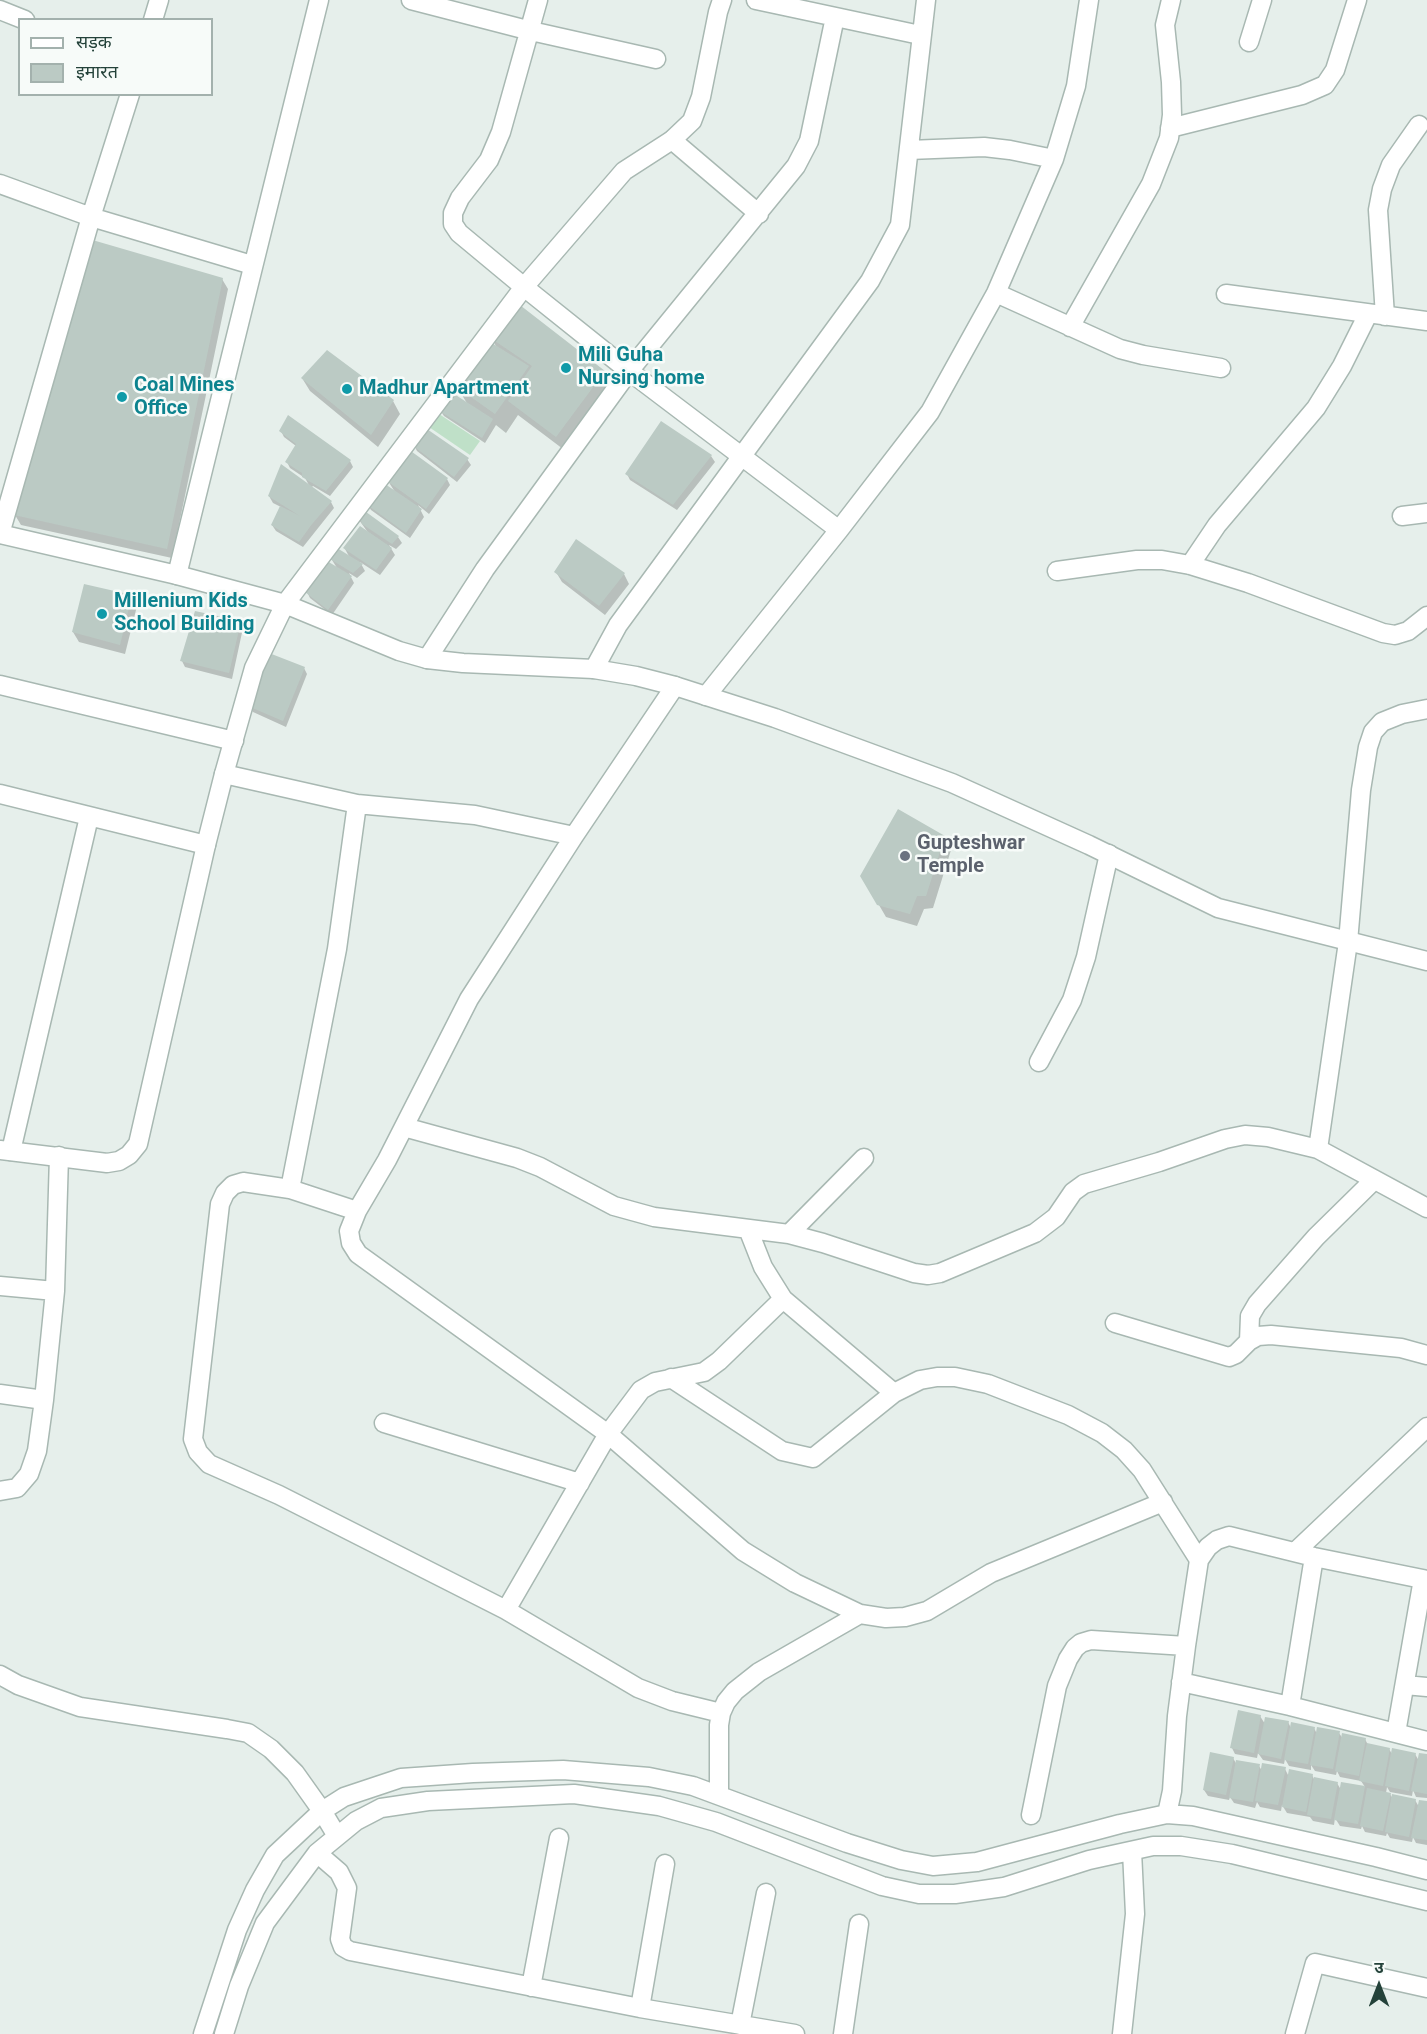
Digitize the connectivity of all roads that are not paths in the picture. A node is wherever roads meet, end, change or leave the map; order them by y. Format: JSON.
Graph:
{"nodes":[{"id":1,"x":159,"y":0,"type":"edge"},
{"id":2,"x":319,"y":0,"type":"edge"},
{"id":3,"x":411,"y":0,"type":"edge"},
{"id":4,"x":538,"y":0,"type":"edge"},
{"id":5,"x":722,"y":0,"type":"edge"},
{"id":6,"x":756,"y":0,"type":"edge"},
{"id":7,"x":926,"y":0,"type":"edge"},
{"id":8,"x":1089,"y":0,"type":"edge"},
{"id":9,"x":1171,"y":0,"type":"edge"},
{"id":10,"x":1262,"y":0,"type":"edge"},
{"id":11,"x":1357,"y":0,"type":"edge"},
{"id":12,"x":0,"y":10,"type":"edge"},
{"id":13,"x":835,"y":17,"type":"junction"},
{"id":14,"x":20,"y":18,"type":"edge"},
{"id":15,"x":154,"y":18,"type":"edge"},
{"id":16,"x":531,"y":31,"type":"junction"},
{"id":17,"x":920,"y":35,"type":"junction"},
{"id":18,"x":1249,"y":42,"type":"dead end"},
{"id":19,"x":657,"y":59,"type":"dead end"},
{"id":20,"x":129,"y":96,"type":"edge"},
{"id":21,"x":1419,"y":124,"type":"dead end"},
{"id":22,"x":1170,"y":128,"type":"junction"},
{"id":23,"x":672,"y":140,"type":"junction"},
{"id":24,"x":909,"y":150,"type":"junction"},
{"id":25,"x":1054,"y":159,"type":"junction"},
{"id":26,"x":0,"y":184,"type":"edge"},
{"id":27,"x":759,"y":214,"type":"junction"},
{"id":28,"x":91,"y":217,"type":"junction"},
{"id":29,"x":252,"y":265,"type":"junction"},
{"id":30,"x":524,"y":287,"type":"junction"},
{"id":31,"x":996,"y":293,"type":"junction"},
{"id":32,"x":1226,"y":294,"type":"dead end"},
{"id":33,"x":1376,"y":315,"type":"junction"},
{"id":34,"x":1427,"y":321,"type":"edge"},
{"id":35,"x":1070,"y":327,"type":"junction"},
{"id":36,"x":1221,"y":368,"type":"dead end"},
{"id":37,"x":629,"y":371,"type":"junction"},
{"id":38,"x":741,"y":458,"type":"junction"},
{"id":39,"x":1427,"y":513,"type":"edge"},
{"id":40,"x":1402,"y":516,"type":"dead end"},
{"id":41,"x":839,"y":530,"type":"junction"},
{"id":42,"x":0,"y":534,"type":"edge"},
{"id":43,"x":1190,"y":565,"type":"junction"},
{"id":44,"x":1057,"y":572,"type":"dead end"},
{"id":45,"x":177,"y":575,"type":"junction"},
{"id":46,"x":285,"y":604,"type":"junction"},
{"id":47,"x":1427,"y":616,"type":"edge"},
{"id":48,"x":428,"y":659,"type":"junction"},
{"id":49,"x":594,"y":669,"type":"junction"},
{"id":50,"x":0,"y":685,"type":"edge"},
{"id":51,"x":675,"y":686,"type":"junction"},
{"id":52,"x":706,"y":696,"type":"junction"},
{"id":53,"x":1427,"y":709,"type":"edge"},
{"id":54,"x":234,"y":741,"type":"junction"},
{"id":55,"x":224,"y":774,"type":"junction"},
{"id":56,"x":0,"y":794,"type":"edge"},
{"id":57,"x":357,"y":804,"type":"junction"},
{"id":58,"x":89,"y":816,"type":"junction"},
{"id":59,"x":574,"y":836,"type":"junction"},
{"id":60,"x":206,"y":845,"type":"junction"},
{"id":61,"x":1109,"y":855,"type":"junction"},
{"id":62,"x":1348,"y":942,"type":"junction"},
{"id":63,"x":1427,"y":961,"type":"edge"},
{"id":64,"x":1039,"y":1062,"type":"dead end"},
{"id":65,"x":404,"y":1127,"type":"junction"},
{"id":66,"x":1318,"y":1149,"type":"junction"},
{"id":67,"x":5,"y":1150,"type":"edge"},
{"id":68,"x":59,"y":1156,"type":"junction"},
{"id":69,"x":864,"y":1158,"type":"dead end"},
{"id":70,"x":1374,"y":1180,"type":"junction"},
{"id":71,"x":290,"y":1189,"type":"junction"},
{"id":72,"x":1427,"y":1208,"type":"edge"},
{"id":73,"x":357,"y":1210,"type":"junction"},
{"id":74,"x":748,"y":1229,"type":"junction"},
{"id":75,"x":789,"y":1234,"type":"junction"},
{"id":76,"x":0,"y":1286,"type":"edge"},
{"id":77,"x":55,"y":1291,"type":"junction"},
{"id":78,"x":783,"y":1299,"type":"junction"},
{"id":79,"x":1115,"y":1323,"type":"dead end"},
{"id":80,"x":1249,"y":1341,"type":"junction"},
{"id":81,"x":1427,"y":1355,"type":"edge"},
{"id":82,"x":672,"y":1378,"type":"junction"},
{"id":83,"x":894,"y":1393,"type":"junction"},
{"id":84,"x":0,"y":1394,"type":"edge"},
{"id":85,"x":45,"y":1400,"type":"junction"},
{"id":86,"x":384,"y":1423,"type":"dead end"},
{"id":87,"x":1427,"y":1427,"type":"edge"},
{"id":88,"x":608,"y":1434,"type":"junction"},
{"id":89,"x":580,"y":1484,"type":"junction"},
{"id":90,"x":0,"y":1491,"type":"edge"},
{"id":91,"x":1163,"y":1502,"type":"junction"},
{"id":92,"x":1295,"y":1552,"type":"junction"},
{"id":93,"x":1314,"y":1557,"type":"junction"},
{"id":94,"x":1199,"y":1560,"type":"junction"},
{"id":95,"x":1425,"y":1579,"type":"edge"},
{"id":96,"x":506,"y":1610,"type":"junction"},
{"id":97,"x":860,"y":1614,"type":"junction"},
{"id":98,"x":1186,"y":1646,"type":"junction"},
{"id":99,"x":0,"y":1675,"type":"edge"},
{"id":100,"x":1180,"y":1682,"type":"junction"},
{"id":101,"x":1405,"y":1685,"type":"junction"},
{"id":102,"x":1427,"y":1687,"type":"edge"},
{"id":103,"x":1290,"y":1706,"type":"junction"},
{"id":104,"x":721,"y":1713,"type":"junction"},
{"id":105,"x":1396,"y":1733,"type":"junction"},
{"id":106,"x":1427,"y":1741,"type":"edge"},
{"id":107,"x":719,"y":1795,"type":"junction"},
{"id":108,"x":322,"y":1811,"type":"junction"},
{"id":109,"x":1167,"y":1814,"type":"junction"},
{"id":110,"x":1031,"y":1815,"type":"dead end"},
{"id":111,"x":337,"y":1836,"type":"junction"},
{"id":112,"x":559,"y":1838,"type":"dead end"},
{"id":113,"x":1132,"y":1851,"type":"junction"},
{"id":114,"x":317,"y":1853,"type":"junction"},
{"id":115,"x":665,"y":1864,"type":"dead end"},
{"id":116,"x":1427,"y":1870,"type":"edge"},
{"id":117,"x":766,"y":1893,"type":"dead end"},
{"id":118,"x":1427,"y":1901,"type":"edge"},
{"id":119,"x":859,"y":1924,"type":"dead end"},
{"id":120,"x":531,"y":1987,"type":"junction"},
{"id":121,"x":1427,"y":1988,"type":"edge"},
{"id":122,"x":640,"y":2008,"type":"junction"},
{"id":123,"x":740,"y":2025,"type":"junction"},
{"id":124,"x":203,"y":2034,"type":"edge"},
{"id":125,"x":224,"y":2034,"type":"edge"},
{"id":126,"x":795,"y":2034,"type":"edge"},
{"id":127,"x":843,"y":2034,"type":"edge"},
{"id":128,"x":1122,"y":2034,"type":"edge"},
{"id":129,"x":1296,"y":2034,"type":"edge"}],
"edges":[{"from":1,"to":15,"type":"street"},
{"from":2,"to":29,"type":"street"},
{"from":3,"to":16,"type":"street"},
{"from":4,"to":16,"type":"street"},
{"from":5,"to":23,"type":"street"},
{"from":6,"to":13,"type":"street"},
{"from":7,"to":17,"type":"street"},
{"from":8,"to":25,"type":"street"},
{"from":9,"to":22,"type":"street"},
{"from":10,"to":18,"type":"street"},
{"from":11,"to":22,"type":"street"},
{"from":12,"to":14,"type":"street"},
{"from":13,"to":17,"type":"street"},
{"from":13,"to":27,"type":"street"},
{"from":16,"to":19,"type":"street"},
{"from":16,"to":30,"type":"street"},
{"from":17,"to":24,"type":"street"},
{"from":20,"to":28,"type":"street"},
{"from":21,"to":33,"type":"street"},
{"from":22,"to":35,"type":"street"},
{"from":23,"to":27,"type":"street"},
{"from":23,"to":30,"type":"street"},
{"from":24,"to":25,"type":"street"},
{"from":24,"to":38,"type":"street"},
{"from":25,"to":31,"type":"street"},
{"from":26,"to":28,"type":"street"},
{"from":27,"to":37,"type":"street"},
{"from":28,"to":29,"type":"street"},
{"from":28,"to":42,"type":"street"},
{"from":29,"to":45,"type":"street"},
{"from":30,"to":37,"type":"street"},
{"from":30,"to":46,"type":"street"},
{"from":31,"to":35,"type":"street"},
{"from":31,"to":41,"type":"street"},
{"from":32,"to":33,"type":"street"},
{"from":33,"to":34,"type":"street"},
{"from":33,"to":43,"type":"street"},
{"from":35,"to":36,"type":"street"},
{"from":37,"to":38,"type":"street"},
{"from":37,"to":48,"type":"street"},
{"from":38,"to":41,"type":"street"},
{"from":38,"to":49,"type":"street"},
{"from":39,"to":40,"type":"street"},
{"from":41,"to":52,"type":"street"},
{"from":42,"to":45,"type":"street"},
{"from":43,"to":44,"type":"street"},
{"from":43,"to":47,"type":"street"},
{"from":45,"to":46,"type":"street"},
{"from":46,"to":48,"type":"street"},
{"from":46,"to":54,"type":"street"},
{"from":48,"to":49,"type":"street"},
{"from":49,"to":51,"type":"street"},
{"from":50,"to":54,"type":"street"},
{"from":51,"to":52,"type":"street"},
{"from":51,"to":59,"type":"street"},
{"from":52,"to":61,"type":"street"},
{"from":53,"to":62,"type":"street"},
{"from":54,"to":55,"type":"street"},
{"from":55,"to":57,"type":"street"},
{"from":55,"to":60,"type":"street"},
{"from":56,"to":58,"type":"street"},
{"from":57,"to":59,"type":"street"},
{"from":57,"to":71,"type":"street"},
{"from":58,"to":60,"type":"street"},
{"from":58,"to":67,"type":"street"},
{"from":59,"to":65,"type":"street"},
{"from":60,"to":68,"type":"street"},
{"from":61,"to":62,"type":"street"},
{"from":61,"to":64,"type":"street"},
{"from":62,"to":63,"type":"street"},
{"from":62,"to":66,"type":"street"},
{"from":65,"to":73,"type":"street"},
{"from":65,"to":74,"type":"street"},
{"from":66,"to":70,"type":"street"},
{"from":66,"to":75,"type":"street"},
{"from":67,"to":68,"type":"street"},
{"from":68,"to":77,"type":"street"},
{"from":69,"to":75,"type":"street"},
{"from":70,"to":72,"type":"street"},
{"from":70,"to":80,"type":"street"},
{"from":71,"to":73,"type":"street"},
{"from":71,"to":96,"type":"street"},
{"from":73,"to":88,"type":"street"},
{"from":74,"to":75,"type":"street"},
{"from":74,"to":78,"type":"street"},
{"from":76,"to":77,"type":"street"},
{"from":77,"to":85,"type":"street"},
{"from":78,"to":82,"type":"street"},
{"from":78,"to":83,"type":"street"},
{"from":79,"to":80,"type":"street"},
{"from":80,"to":81,"type":"street"},
{"from":82,"to":83,"type":"street"},
{"from":82,"to":88,"type":"street"},
{"from":83,"to":91,"type":"street"},
{"from":84,"to":85,"type":"street"},
{"from":85,"to":90,"type":"street"},
{"from":86,"to":89,"type":"street"},
{"from":87,"to":92,"type":"street"},
{"from":88,"to":89,"type":"street"},
{"from":88,"to":97,"type":"street"},
{"from":89,"to":96,"type":"street"},
{"from":91,"to":94,"type":"street"},
{"from":91,"to":97,"type":"street"},
{"from":92,"to":93,"type":"street"},
{"from":92,"to":94,"type":"street"},
{"from":93,"to":95,"type":"street"},
{"from":93,"to":103,"type":"street"},
{"from":94,"to":98,"type":"street"},
{"from":95,"to":101,"type":"street"},
{"from":96,"to":104,"type":"street"},
{"from":97,"to":104,"type":"street"},
{"from":98,"to":100,"type":"street"},
{"from":98,"to":110,"type":"street"},
{"from":99,"to":108,"type":"street"},
{"from":100,"to":103,"type":"street"},
{"from":100,"to":109,"type":"street"},
{"from":101,"to":102,"type":"street"},
{"from":101,"to":105,"type":"street"},
{"from":103,"to":105,"type":"street"},
{"from":104,"to":107,"type":"street"},
{"from":105,"to":106,"type":"street"},
{"from":107,"to":108,"type":"street"},
{"from":107,"to":109,"type":"street"},
{"from":108,"to":111,"type":"street"},
{"from":108,"to":124,"type":"street"},
{"from":109,"to":116,"type":"street"},
{"from":111,"to":113,"type":"street"},
{"from":111,"to":114,"type":"street"},
{"from":112,"to":120,"type":"street"},
{"from":113,"to":118,"type":"street"},
{"from":113,"to":128,"type":"street"},
{"from":114,"to":120,"type":"street"},
{"from":114,"to":125,"type":"street"},
{"from":115,"to":122,"type":"street"},
{"from":117,"to":123,"type":"street"},
{"from":119,"to":127,"type":"street"},
{"from":120,"to":122,"type":"street"},
{"from":121,"to":129,"type":"street"},
{"from":122,"to":123,"type":"street"},
{"from":123,"to":126,"type":"street"}]}
